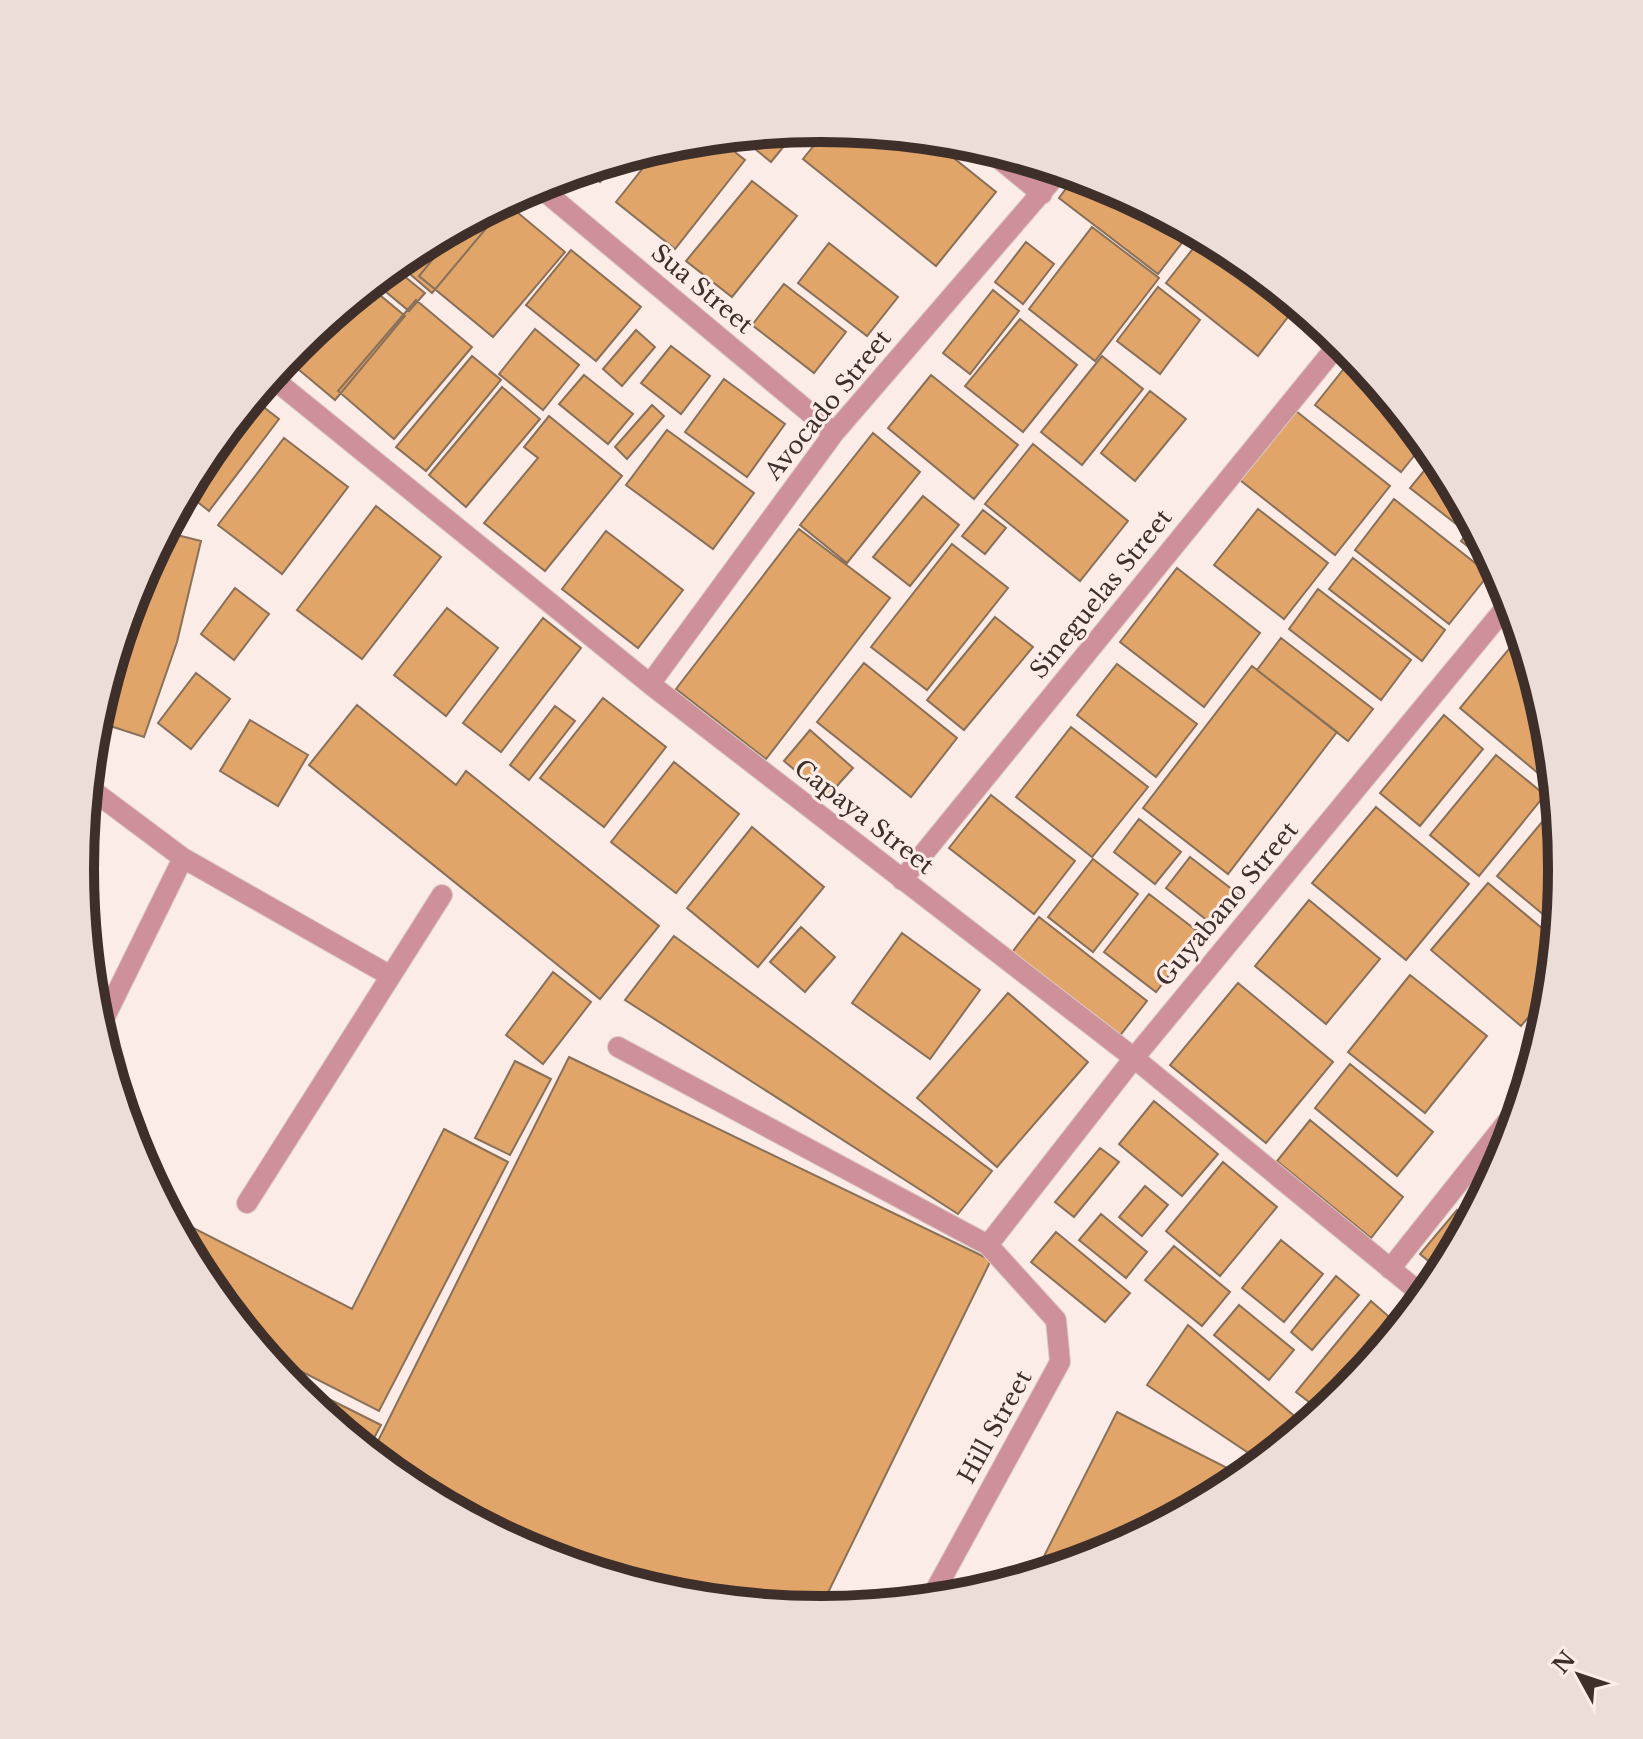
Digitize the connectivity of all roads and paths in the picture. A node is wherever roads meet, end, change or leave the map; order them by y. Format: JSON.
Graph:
{"nodes":[{"id":1,"x":1009,"y":167,"type":"edge"},
{"id":2,"x":1053,"y":180,"type":"edge"},
{"id":3,"x":1042,"y":194,"type":"junction"},
{"id":4,"x":549,"y":195,"type":"edge"},
{"id":5,"x":1332,"y":352,"type":"edge"},
{"id":6,"x":280,"y":384,"type":"edge"},
{"id":7,"x":834,"y":433,"type":"junction"},
{"id":8,"x":1502,"y":612,"type":"edge"},
{"id":9,"x":650,"y":684,"type":"junction"},
{"id":10,"x":98,"y":795,"type":"edge"},
{"id":11,"x":183,"y":858,"type":"junction"},
{"id":12,"x":902,"y":880,"type":"junction"},
{"id":13,"x":442,"y":895,"type":"dead end"},
{"id":14,"x":389,"y":975,"type":"junction"},
{"id":15,"x":108,"y":1011,"type":"edge"},
{"id":16,"x":618,"y":1047,"type":"dead end"},
{"id":17,"x":1134,"y":1058,"type":"junction"},
{"id":18,"x":1500,"y":1130,"type":"edge"},
{"id":19,"x":247,"y":1203,"type":"dead end"},
{"id":20,"x":988,"y":1245,"type":"junction"},
{"id":21,"x":1390,"y":1269,"type":"junction"},
{"id":22,"x":1415,"y":1289,"type":"edge"},
{"id":23,"x":937,"y":1587,"type":"edge"}],
"edges":[{"from":1,"to":3,"type":"street"},
{"from":2,"to":3,"type":"street","name":"Avocado Street"},
{"from":3,"to":7,"type":"street","name":"Avocado Street"},
{"from":4,"to":7,"type":"street","name":"Sua Street"},
{"from":5,"to":12,"type":"street","name":"Sineguelas Street"},
{"from":6,"to":9,"type":"street","name":"Capaya Street"},
{"from":7,"to":9,"type":"street","name":"Avocado Street"},
{"from":8,"to":17,"type":"street","name":"Guyabano Street"},
{"from":9,"to":12,"type":"street","name":"Capaya Street"},
{"from":10,"to":11,"type":"street"},
{"from":11,"to":14,"type":"street"},
{"from":11,"to":15,"type":"street"},
{"from":12,"to":17,"type":"street","name":"Capaya Street"},
{"from":13,"to":14,"type":"street"},
{"from":14,"to":19,"type":"street"},
{"from":16,"to":20,"type":"street","name":"Hill Street"},
{"from":17,"to":20,"type":"street","name":"Guyabano Street"},
{"from":17,"to":21,"type":"street","name":"Capaya Street"},
{"from":18,"to":21,"type":"street"},
{"from":20,"to":23,"type":"street","name":"Hill Street"},
{"from":21,"to":22,"type":"street","name":"Capaya Street"}]}
